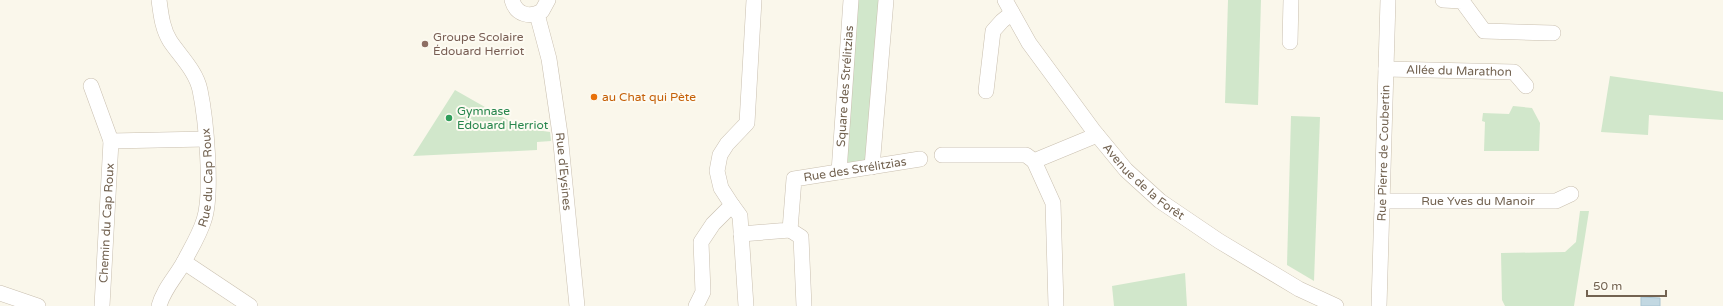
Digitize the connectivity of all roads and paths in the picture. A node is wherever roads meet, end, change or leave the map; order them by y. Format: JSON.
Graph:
{"nodes":[{"id":1,"x":159,"y":0,"type":"edge"},
{"id":2,"x":512,"y":0,"type":"edge"},
{"id":3,"x":548,"y":0,"type":"edge"},
{"id":4,"x":754,"y":0,"type":"edge"},
{"id":5,"x":851,"y":0,"type":"edge"},
{"id":6,"x":886,"y":0,"type":"edge"},
{"id":7,"x":1291,"y":0,"type":"edge"},
{"id":8,"x":1388,"y":0,"type":"edge"},
{"id":9,"x":1443,"y":0,"type":"edge"},
{"id":10,"x":1008,"y":7,"type":"edge"},
{"id":11,"x":537,"y":14,"type":"junction"},
{"id":12,"x":1552,"y":33,"type":"dead end"},
{"id":13,"x":1290,"y":42,"type":"dead end"},
{"id":14,"x":1386,"y":69,"type":"junction"},
{"id":15,"x":90,"y":86,"type":"dead end"},
{"id":16,"x":1526,"y":86,"type":"dead end"},
{"id":17,"x":986,"y":91,"type":"dead end"},
{"id":18,"x":1097,"y":135,"type":"junction"},
{"id":19,"x":206,"y":139,"type":"junction"},
{"id":20,"x":111,"y":141,"type":"junction"},
{"id":21,"x":942,"y":155,"type":"dead end"},
{"id":22,"x":920,"y":159,"type":"dead end"},
{"id":23,"x":1034,"y":161,"type":"junction"},
{"id":24,"x":872,"y":167,"type":"junction"},
{"id":25,"x":839,"y":172,"type":"junction"},
{"id":26,"x":1571,"y":194,"type":"dead end"},
{"id":27,"x":1382,"y":201,"type":"junction"},
{"id":28,"x":732,"y":205,"type":"junction"},
{"id":29,"x":790,"y":230,"type":"junction"},
{"id":30,"x":741,"y":234,"type":"junction"},
{"id":31,"x":184,"y":262,"type":"junction"},
{"id":32,"x":0,"y":293,"type":"edge"},
{"id":33,"x":38,"y":306,"type":"edge"},
{"id":34,"x":102,"y":306,"type":"edge"},
{"id":35,"x":159,"y":306,"type":"edge"},
{"id":36,"x":250,"y":306,"type":"edge"},
{"id":37,"x":577,"y":306,"type":"edge"},
{"id":38,"x":696,"y":306,"type":"edge"},
{"id":39,"x":746,"y":306,"type":"edge"},
{"id":40,"x":804,"y":306,"type":"edge"},
{"id":41,"x":1056,"y":306,"type":"edge"},
{"id":42,"x":1336,"y":306,"type":"edge"},
{"id":43,"x":1379,"y":306,"type":"edge"}],
"edges":[{"from":1,"to":19,"type":"street","name":"Rue du Cap Roux"},
{"from":2,"to":11,"type":"street"},
{"from":3,"to":11,"type":"street"},
{"from":4,"to":28,"type":"street"},
{"from":5,"to":25,"type":"street","name":"Square des Strélitzias"},
{"from":6,"to":24,"type":"street"},
{"from":7,"to":13,"type":"street"},
{"from":8,"to":14,"type":"street","name":"Rue Pierre de Coubertin"},
{"from":9,"to":12,"type":"street"},
{"from":10,"to":17,"type":"street"},
{"from":10,"to":18,"type":"street","name":"Avenue de la Forêt"},
{"from":11,"to":37,"type":"street","name":"Rue d'Eysines"},
{"from":14,"to":16,"type":"street","name":"Allée du Marathon"},
{"from":14,"to":27,"type":"street","name":"Rue Pierre de Coubertin"},
{"from":15,"to":20,"type":"street"},
{"from":18,"to":23,"type":"street"},
{"from":18,"to":42,"type":"street","name":"Avenue de la Forêt"},
{"from":19,"to":20,"type":"street"},
{"from":19,"to":31,"type":"street","name":"Rue du Cap Roux"},
{"from":20,"to":34,"type":"street","name":"Chemin du Cap Roux"},
{"from":21,"to":23,"type":"street"},
{"from":22,"to":24,"type":"street","name":"Rue des Strélitzias"},
{"from":23,"to":41,"type":"street"},
{"from":24,"to":25,"type":"street","name":"Rue des Strélitzias"},
{"from":25,"to":29,"type":"street","name":"Rue des Strélitzias"},
{"from":26,"to":27,"type":"street","name":"Rue Yves du Manoir"},
{"from":27,"to":43,"type":"street","name":"Rue Pierre de Coubertin"},
{"from":28,"to":30,"type":"street"},
{"from":28,"to":38,"type":"street"},
{"from":29,"to":30,"type":"street"},
{"from":29,"to":40,"type":"street"},
{"from":30,"to":39,"type":"street"},
{"from":31,"to":35,"type":"street","name":"Rue du Cap Roux"},
{"from":31,"to":36,"type":"street"},
{"from":32,"to":33,"type":"street"}]}
